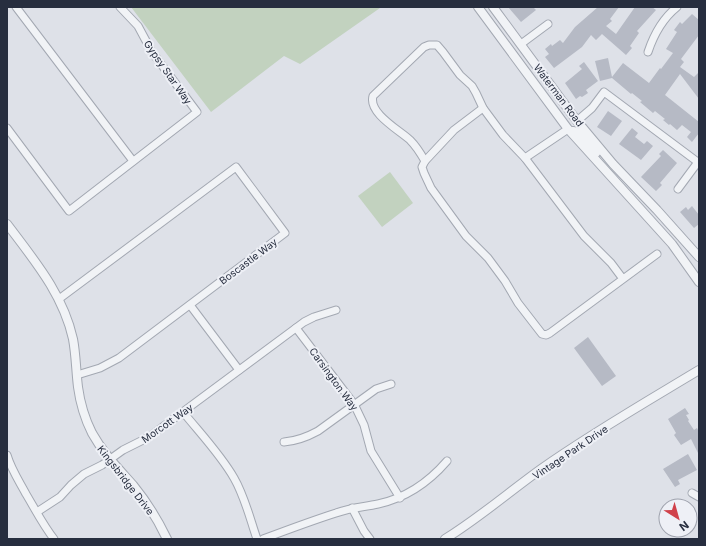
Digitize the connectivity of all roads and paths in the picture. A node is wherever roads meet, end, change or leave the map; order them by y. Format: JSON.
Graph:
{"nodes":[{"id":1,"x":16,"y":7,"type":"edge"},
{"id":2,"x":120,"y":7,"type":"edge"},
{"id":3,"x":478,"y":7,"type":"edge"},
{"id":4,"x":493,"y":7,"type":"edge"},
{"id":5,"x":672,"y":8,"type":"edge"},
{"id":6,"x":548,"y":24,"type":"dead end"},
{"id":7,"x":521,"y":44,"type":"junction"},
{"id":8,"x":648,"y":52,"type":"dead end"},
{"id":9,"x":483,"y":108,"type":"junction"},
{"id":10,"x":577,"y":121,"type":"junction"},
{"id":11,"x":7,"y":128,"type":"edge"},
{"id":12,"x":568,"y":129,"type":"junction"},
{"id":13,"x":525,"y":158,"type":"junction"},
{"id":14,"x":425,"y":161,"type":"junction"},
{"id":15,"x":133,"y":162,"type":"junction"},
{"id":16,"x":698,"y":163,"type":"edge"},
{"id":17,"x":630,"y":180,"type":"junction"},
{"id":18,"x":678,"y":189,"type":"dead end"},
{"id":19,"x":7,"y":224,"type":"edge"},
{"id":20,"x":658,"y":254,"type":"dead end"},
{"id":21,"x":699,"y":257,"type":"edge"},
{"id":22,"x":623,"y":279,"type":"junction"},
{"id":23,"x":699,"y":282,"type":"edge"},
{"id":24,"x":59,"y":299,"type":"junction"},
{"id":25,"x":190,"y":305,"type":"junction"},
{"id":26,"x":336,"y":310,"type":"dead end"},
{"id":27,"x":296,"y":328,"type":"junction"},
{"id":28,"x":239,"y":370,"type":"junction"},
{"id":29,"x":699,"y":370,"type":"edge"},
{"id":30,"x":77,"y":375,"type":"junction"},
{"id":31,"x":391,"y":384,"type":"dead end"},
{"id":32,"x":354,"y":404,"type":"junction"},
{"id":33,"x":183,"y":412,"type":"junction"},
{"id":34,"x":284,"y":442,"type":"dead end"},
{"id":35,"x":7,"y":455,"type":"edge"},
{"id":36,"x":109,"y":460,"type":"junction"},
{"id":37,"x":447,"y":461,"type":"dead end"},
{"id":38,"x":692,"y":493,"type":"dead end"},
{"id":39,"x":699,"y":497,"type":"edge"},
{"id":40,"x":400,"y":498,"type":"junction"},
{"id":41,"x":352,"y":508,"type":"junction"},
{"id":42,"x":36,"y":512,"type":"junction"},
{"id":43,"x":54,"y":539,"type":"edge"},
{"id":44,"x":166,"y":539,"type":"edge"},
{"id":45,"x":257,"y":539,"type":"edge"},
{"id":46,"x":263,"y":539,"type":"edge"},
{"id":47,"x":370,"y":539,"type":"edge"},
{"id":48,"x":445,"y":539,"type":"edge"}],
"edges":[{"from":1,"to":15,"type":"street"},
{"from":2,"to":15,"type":"street","name":"Gypsy Star Way"},
{"from":3,"to":12,"type":"street","name":"Waterman Road"},
{"from":4,"to":7,"type":"street","name":"Waterman Road"},
{"from":5,"to":8,"type":"street"},
{"from":6,"to":7,"type":"street"},
{"from":7,"to":10,"type":"street","name":"Waterman Road"},
{"from":9,"to":13,"type":"street"},
{"from":9,"to":14,"type":"street"},
{"from":9,"to":14,"type":"street"},
{"from":10,"to":16,"type":"street"},
{"from":10,"to":17,"type":"street","name":"Waterman Road"},
{"from":11,"to":15,"type":"street"},
{"from":12,"to":13,"type":"street"},
{"from":12,"to":17,"type":"street","name":"Waterman Road"},
{"from":12,"to":23,"type":"street","name":"Waterman Road"},
{"from":13,"to":22,"type":"street"},
{"from":14,"to":22,"type":"street"},
{"from":16,"to":18,"type":"street"},
{"from":17,"to":21,"type":"street","name":"Waterman Road"},
{"from":19,"to":24,"type":"street","name":"Kingsbridge Drive"},
{"from":20,"to":22,"type":"street"},
{"from":24,"to":25,"type":"street","name":"Boscastle Way"},
{"from":24,"to":30,"type":"street","name":"Kingsbridge Drive"},
{"from":25,"to":28,"type":"street"},
{"from":25,"to":30,"type":"street","name":"Boscastle Way"},
{"from":26,"to":27,"type":"street","name":"Morcott Way"},
{"from":27,"to":28,"type":"street","name":"Morcott Way"},
{"from":27,"to":32,"type":"street","name":"Carsington Way"},
{"from":28,"to":33,"type":"street","name":"Morcott Way"},
{"from":29,"to":48,"type":"street","name":"Vintage Park Drive"},
{"from":30,"to":36,"type":"street","name":"Kingsbridge Drive"},
{"from":31,"to":32,"type":"street"},
{"from":32,"to":34,"type":"street"},
{"from":32,"to":40,"type":"street","name":"Carsington Way"},
{"from":33,"to":36,"type":"street","name":"Morcott Way"},
{"from":33,"to":45,"type":"street"},
{"from":35,"to":42,"type":"street"},
{"from":36,"to":42,"type":"street","name":"Morcott Way"},
{"from":36,"to":44,"type":"street","name":"Kingsbridge Drive"},
{"from":37,"to":40,"type":"street"},
{"from":38,"to":39,"type":"street"},
{"from":40,"to":41,"type":"street"},
{"from":41,"to":46,"type":"street"},
{"from":41,"to":47,"type":"street"},
{"from":42,"to":43,"type":"street"}]}
